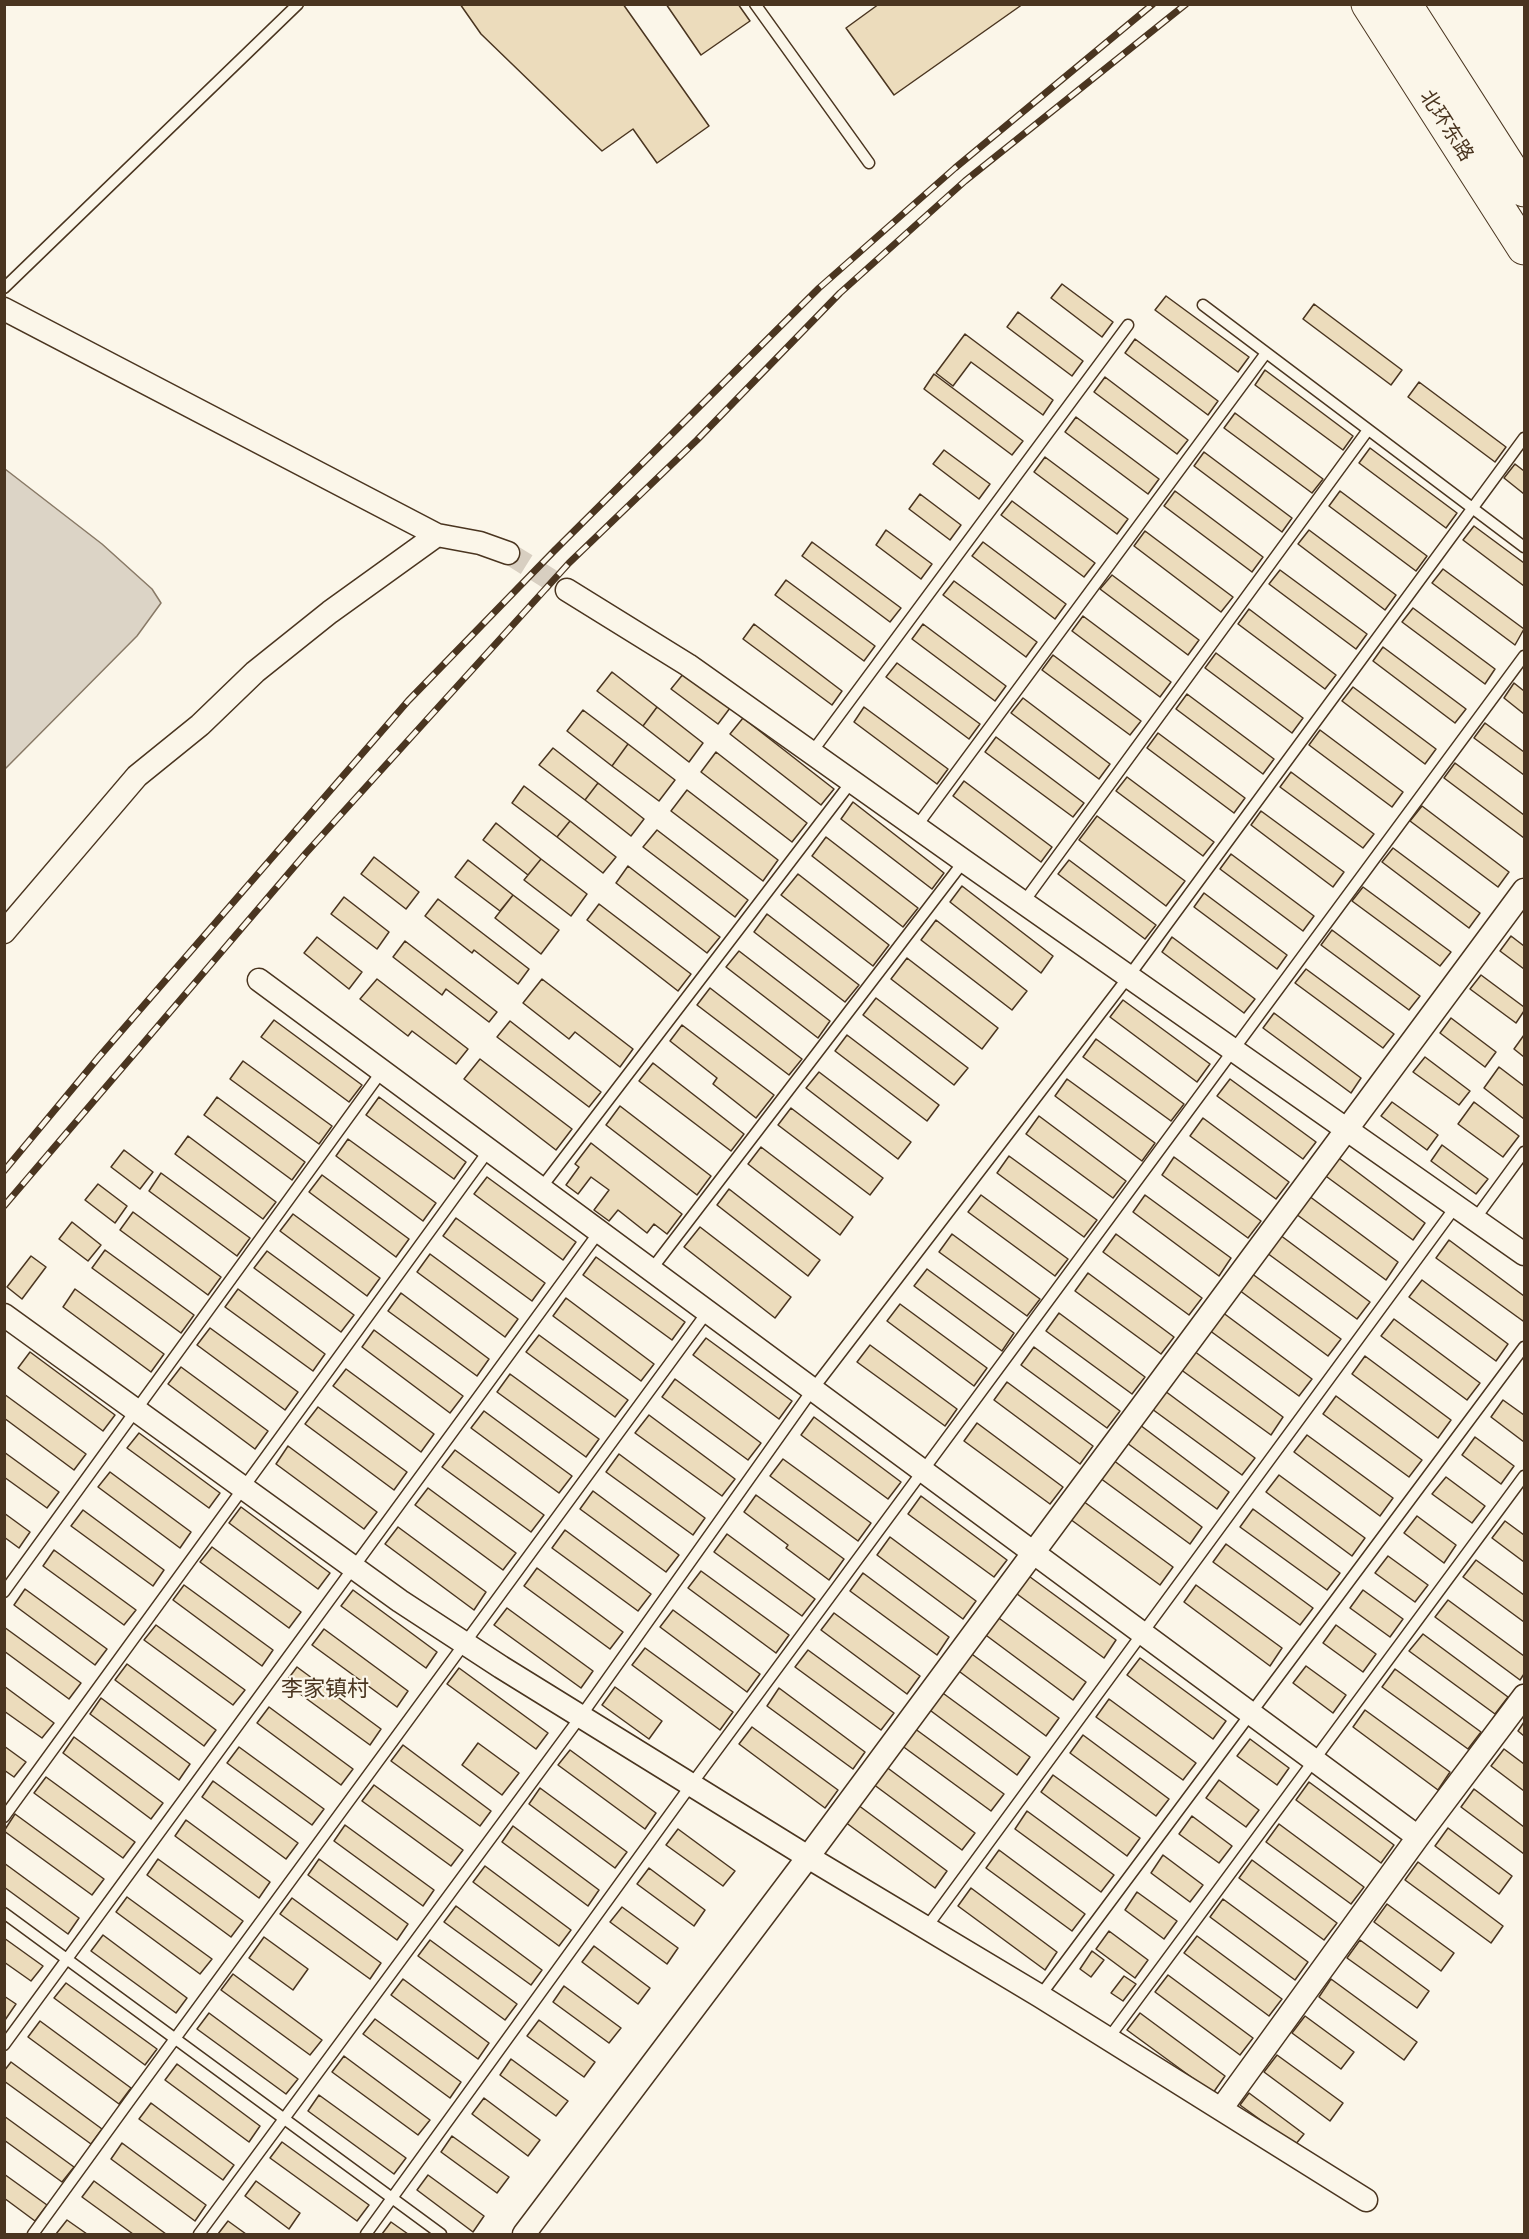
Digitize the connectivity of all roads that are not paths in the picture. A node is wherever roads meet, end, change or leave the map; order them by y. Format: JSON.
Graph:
{"nodes":[{"id":1,"x":298,"y":4,"type":"edge"},
{"id":2,"x":755,"y":4,"type":"edge"},
{"id":3,"x":1368,"y":4,"type":"edge"},
{"id":4,"x":1405,"y":4,"type":"edge"},
{"id":5,"x":869,"y":163,"type":"dead end"},
{"id":6,"x":1524,"y":190,"type":"edge"},
{"id":7,"x":1524,"y":248,"type":"edge"},
{"id":8,"x":4,"y":288,"type":"edge"},
{"id":9,"x":1203,"y":305,"type":"dead end"},
{"id":10,"x":4,"y":309,"type":"edge"},
{"id":11,"x":1128,"y":325,"type":"dead end"},
{"id":12,"x":1266,"y":353,"type":"junction"},
{"id":13,"x":1368,"y":430,"type":"junction"},
{"id":14,"x":1524,"y":438,"type":"edge"},
{"id":15,"x":1473,"y":508,"type":"junction"},
{"id":16,"x":437,"y":535,"type":"junction"},
{"id":17,"x":1524,"y":547,"type":"edge"},
{"id":18,"x":508,"y":553,"type":"tunnel mouth"},
{"id":19,"x":567,"y":590,"type":"tunnel mouth"},
{"id":20,"x":1524,"y":656,"type":"edge"},
{"id":21,"x":812,"y":752,"type":"junction"},
{"id":22,"x":852,"y":781,"type":"junction"},
{"id":23,"x":915,"y":827,"type":"junction"},
{"id":24,"x":964,"y":861,"type":"junction"},
{"id":25,"x":1524,"y":890,"type":"edge"},
{"id":26,"x":1023,"y":903,"type":"junction"},
{"id":27,"x":4,"y":932,"type":"edge"},
{"id":28,"x":1129,"y":976,"type":"junction"},
{"id":29,"x":259,"y":980,"type":"dead end"},
{"id":30,"x":1234,"y":1050,"type":"junction"},
{"id":31,"x":382,"y":1071,"type":"junction"},
{"id":32,"x":1346,"y":1129,"type":"junction"},
{"id":33,"x":489,"y":1150,"type":"junction"},
{"id":34,"x":1524,"y":1152,"type":"edge"},
{"id":35,"x":541,"y":1188,"type":"junction"},
{"id":36,"x":1456,"y":1206,"type":"junction"},
{"id":37,"x":1475,"y":1219,"type":"junction"},
{"id":38,"x":599,"y":1232,"type":"junction"},
{"id":39,"x":1524,"y":1254,"type":"edge"},
{"id":40,"x":651,"y":1270,"type":"junction"},
{"id":41,"x":708,"y":1311,"type":"junction"},
{"id":42,"x":4,"y":1315,"type":"edge"},
{"id":43,"x":1524,"y":1347,"type":"edge"},
{"id":44,"x":813,"y":1389,"type":"junction"},
{"id":45,"x":136,"y":1410,"type":"junction"},
{"id":46,"x":923,"y":1471,"type":"junction"},
{"id":47,"x":1524,"y":1476,"type":"edge"},
{"id":48,"x":243,"y":1488,"type":"junction"},
{"id":49,"x":1033,"y":1552,"type":"junction"},
{"id":50,"x":354,"y":1567,"type":"junction"},
{"id":51,"x":4,"y":1592,"type":"edge"},
{"id":52,"x":1142,"y":1633,"type":"junction"},
{"id":53,"x":466,"y":1644,"type":"junction"},
{"id":54,"x":1524,"y":1696,"type":"edge"},
{"id":55,"x":1251,"y":1714,"type":"junction"},
{"id":56,"x":581,"y":1716,"type":"junction"},
{"id":57,"x":1314,"y":1760,"type":"junction"},
{"id":58,"x":691,"y":1785,"type":"junction"},
{"id":59,"x":4,"y":1817,"type":"edge"},
{"id":60,"x":1418,"y":1837,"type":"junction"},
{"id":61,"x":808,"y":1857,"type":"junction"},
{"id":62,"x":4,"y":1913,"type":"edge"},
{"id":63,"x":926,"y":1928,"type":"junction"},
{"id":64,"x":67,"y":1959,"type":"junction"},
{"id":65,"x":1040,"y":1996,"type":"junction"},
{"id":66,"x":175,"y":2038,"type":"junction"},
{"id":67,"x":1108,"y":2039,"type":"junction"},
{"id":68,"x":4,"y":2045,"type":"edge"},
{"id":69,"x":1221,"y":2109,"type":"junction"},
{"id":70,"x":283,"y":2118,"type":"junction"},
{"id":71,"x":392,"y":2198,"type":"junction"},
{"id":72,"x":1366,"y":2200,"type":"dead end"},
{"id":73,"x":33,"y":2235,"type":"edge"},
{"id":74,"x":199,"y":2235,"type":"edge"},
{"id":75,"x":366,"y":2235,"type":"edge"},
{"id":76,"x":441,"y":2235,"type":"edge"},
{"id":77,"x":524,"y":2235,"type":"edge"}],
"edges":[{"from":1,"to":8,"type":"lane"},
{"from":2,"to":5,"type":"lane"},
{"from":3,"to":7,"type":"main road","name":"北环东路"},
{"from":4,"to":6,"type":"main road","name":"北环东路"},
{"from":9,"to":12,"type":"lane"},
{"from":10,"to":16,"type":"street"},
{"from":11,"to":21,"type":"lane"},
{"from":12,"to":13,"type":"lane"},
{"from":12,"to":23,"type":"lane"},
{"from":13,"to":15,"type":"lane"},
{"from":13,"to":26,"type":"lane"},
{"from":14,"to":15,"type":"lane"},
{"from":15,"to":17,"type":"lane"},
{"from":15,"to":28,"type":"lane"},
{"from":16,"to":18,"type":"street"},
{"from":16,"to":27,"type":"street"},
{"from":19,"to":21,"type":"street"},
{"from":20,"to":30,"type":"lane"},
{"from":21,"to":22,"type":"street"},
{"from":22,"to":23,"type":"street"},
{"from":22,"to":35,"type":"lane"},
{"from":23,"to":24,"type":"street"},
{"from":24,"to":26,"type":"street"},
{"from":24,"to":40,"type":"lane"},
{"from":25,"to":32,"type":"street"},
{"from":26,"to":28,"type":"street"},
{"from":28,"to":30,"type":"street"},
{"from":28,"to":44,"type":"lane"},
{"from":29,"to":31,"type":"street"},
{"from":30,"to":32,"type":"street"},
{"from":30,"to":46,"type":"lane"},
{"from":31,"to":33,"type":"street"},
{"from":31,"to":45,"type":"lane"},
{"from":32,"to":36,"type":"street"},
{"from":32,"to":49,"type":"street"},
{"from":33,"to":35,"type":"street"},
{"from":33,"to":48,"type":"lane"},
{"from":34,"to":37,"type":"lane"},
{"from":35,"to":38,"type":"street"},
{"from":36,"to":37,"type":"street"},
{"from":36,"to":52,"type":"lane"},
{"from":37,"to":39,"type":"street"},
{"from":38,"to":40,"type":"street"},
{"from":38,"to":50,"type":"lane"},
{"from":40,"to":41,"type":"street"},
{"from":41,"to":44,"type":"street"},
{"from":41,"to":53,"type":"lane"},
{"from":42,"to":45,"type":"street"},
{"from":43,"to":55,"type":"lane"},
{"from":44,"to":46,"type":"street"},
{"from":44,"to":56,"type":"lane"},
{"from":45,"to":48,"type":"street"},
{"from":45,"to":51,"type":"lane"},
{"from":46,"to":49,"type":"street"},
{"from":46,"to":58,"type":"lane"},
{"from":47,"to":57,"type":"lane"},
{"from":48,"to":50,"type":"street"},
{"from":48,"to":59,"type":"lane"},
{"from":49,"to":52,"type":"street"},
{"from":49,"to":61,"type":"street"},
{"from":50,"to":53,"type":"street"},
{"from":50,"to":64,"type":"lane"},
{"from":52,"to":55,"type":"street"},
{"from":52,"to":63,"type":"lane"},
{"from":53,"to":56,"type":"street"},
{"from":53,"to":66,"type":"lane"},
{"from":54,"to":60,"type":"street"},
{"from":55,"to":57,"type":"street"},
{"from":55,"to":65,"type":"lane"},
{"from":56,"to":58,"type":"street"},
{"from":56,"to":70,"type":"lane"},
{"from":57,"to":60,"type":"street"},
{"from":57,"to":67,"type":"lane"},
{"from":58,"to":61,"type":"street"},
{"from":58,"to":71,"type":"lane"},
{"from":60,"to":69,"type":"street"},
{"from":61,"to":63,"type":"street"},
{"from":61,"to":77,"type":"street"},
{"from":62,"to":64,"type":"lane"},
{"from":63,"to":65,"type":"street"},
{"from":64,"to":66,"type":"lane"},
{"from":64,"to":68,"type":"lane"},
{"from":65,"to":67,"type":"street"},
{"from":66,"to":70,"type":"lane"},
{"from":66,"to":73,"type":"lane"},
{"from":67,"to":69,"type":"street"},
{"from":69,"to":72,"type":"street"},
{"from":70,"to":71,"type":"lane"},
{"from":70,"to":74,"type":"lane"},
{"from":71,"to":75,"type":"lane"},
{"from":71,"to":76,"type":"lane"}]}
